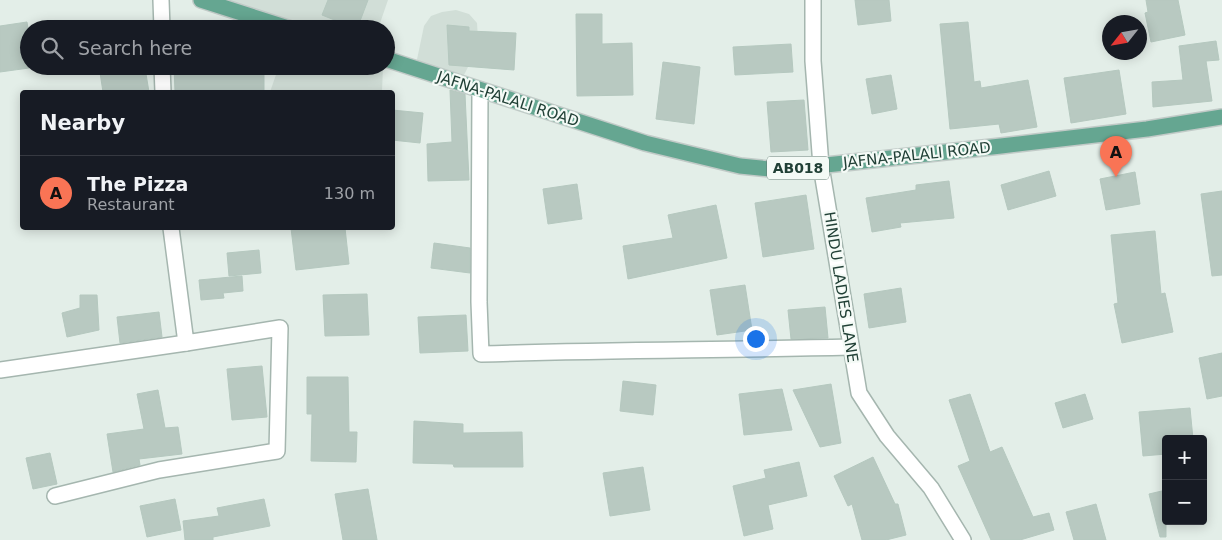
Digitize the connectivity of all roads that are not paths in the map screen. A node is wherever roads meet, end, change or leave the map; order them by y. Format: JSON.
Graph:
{"nodes":[{"id":1,"x":161,"y":0,"type":"edge"},
{"id":2,"x":201,"y":0,"type":"edge"},
{"id":3,"x":812,"y":0,"type":"edge"},
{"id":4,"x":162,"y":20,"type":"edge"},
{"id":5,"x":263,"y":20,"type":"edge"},
{"id":6,"x":395,"y":63,"type":"edge"},
{"id":7,"x":162,"y":75,"type":"edge"},
{"id":8,"x":163,"y":90,"type":"edge"},
{"id":9,"x":480,"y":90,"type":"junction"},
{"id":10,"x":1222,"y":117,"type":"edge"},
{"id":11,"x":821,"y":166,"type":"junction"},
{"id":12,"x":171,"y":230,"type":"edge"},
{"id":13,"x":186,"y":343,"type":"junction"},
{"id":14,"x":850,"y":347,"type":"junction"},
{"id":15,"x":0,"y":370,"type":"edge"},
{"id":16,"x":55,"y":496,"type":"dead end"},
{"id":17,"x":964,"y":540,"type":"edge"}],
"edges":[{"from":1,"to":4,"type":"street"},
{"from":2,"to":5,"type":"main road"},
{"from":3,"to":11,"type":"street","name":"HINDU LADIES LANE"},
{"from":6,"to":9,"type":"main road","name":"JAFNA-PALALI ROAD","number":"AB018"},
{"from":7,"to":8,"type":"street"},
{"from":9,"to":11,"type":"main road","name":"JAFNA-PALALI ROAD","number":"AB018"},
{"from":9,"to":14,"type":"street"},
{"from":10,"to":11,"type":"main road","name":"JAFNA-PALALI ROAD","number":"AB018"},
{"from":11,"to":14,"type":"street","name":"HINDU LADIES LANE"},
{"from":12,"to":13,"type":"street"},
{"from":13,"to":15,"type":"street"},
{"from":13,"to":16,"type":"street"},
{"from":14,"to":17,"type":"street","name":"HINDU LADIES LANE"}]}
